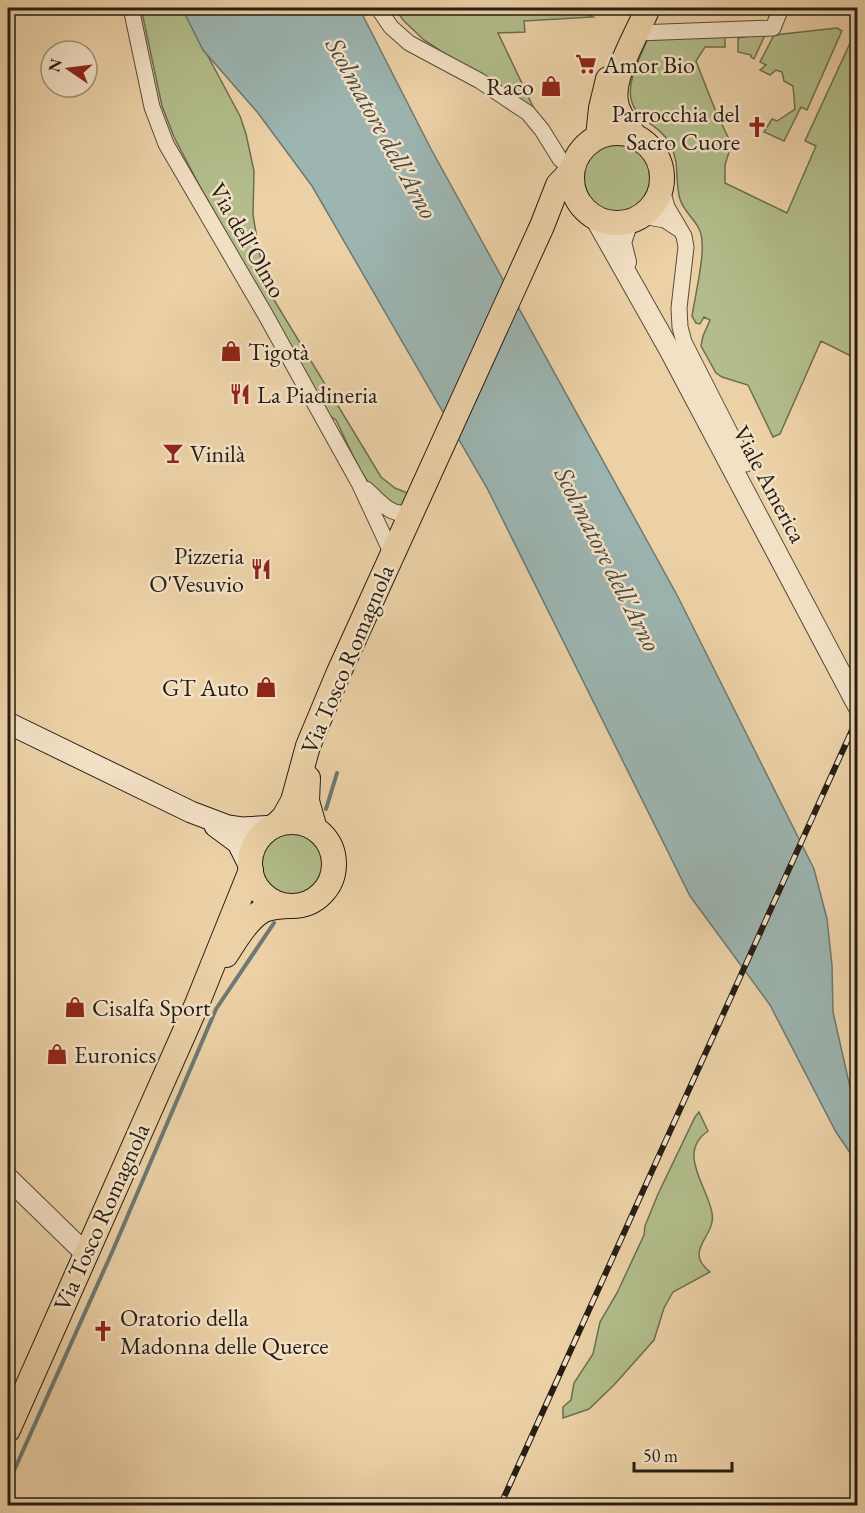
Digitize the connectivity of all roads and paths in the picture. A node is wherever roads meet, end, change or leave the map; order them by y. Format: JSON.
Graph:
{"nodes":[{"id":1,"x":131,"y":8,"type":"edge"},
{"id":2,"x":378,"y":8,"type":"edge"},
{"id":3,"x":638,"y":8,"type":"edge"},
{"id":4,"x":648,"y":8,"type":"edge"},
{"id":5,"x":781,"y":8,"type":"edge"},
{"id":6,"x":689,"y":30,"type":"junction"},
{"id":7,"x":638,"y":33,"type":"junction"},
{"id":8,"x":634,"y":135,"type":"junction"},
{"id":9,"x":598,"y":137,"type":"junction"},
{"id":10,"x":571,"y":170,"type":"junction"},
{"id":11,"x":661,"y":187,"type":"junction"},
{"id":12,"x":591,"y":214,"type":"junction"},
{"id":13,"x":548,"y":215,"type":"junction"},
{"id":14,"x":635,"y":219,"type":"junction"},
{"id":15,"x":682,"y":232,"type":"junction"},
{"id":16,"x":635,"y":287,"type":"junction"},
{"id":17,"x":746,"y":464,"type":"dead end"},
{"id":18,"x":359,"y":483,"type":"junction"},
{"id":19,"x":417,"y":501,"type":"junction"},
{"id":20,"x":392,"y":554,"type":"junction"},
{"id":21,"x":858,"y":706,"type":"edge"},
{"id":22,"x":8,"y":723,"type":"edge"},
{"id":23,"x":191,"y":812,"type":"junction"},
{"id":24,"x":269,"y":826,"type":"junction"},
{"id":25,"x":219,"y":829,"type":"junction"},
{"id":26,"x":315,"y":829,"type":"junction"},
{"id":27,"x":250,"y":868,"type":"junction"},
{"id":28,"x":237,"y":904,"type":"junction"},
{"id":29,"x":286,"y":906,"type":"junction"},
{"id":30,"x":197,"y":1004,"type":"junction"},
{"id":31,"x":8,"y":1178,"type":"edge"},
{"id":32,"x":85,"y":1253,"type":"junction"},
{"id":33,"x":8,"y":1430,"type":"edge"}],
"edges":[{"from":1,"to":18,"type":"street","name":"Via dell'Olmo"},
{"from":2,"to":10,"type":"street"},
{"from":3,"to":9,"type":"main road"},
{"from":4,"to":6,"type":"street"},
{"from":4,"to":7,"type":"main road"},
{"from":5,"to":6,"type":"street"},
{"from":6,"to":7,"type":"street"},
{"from":7,"to":8,"type":"main road"},
{"from":8,"to":9,"type":"main road"},
{"from":8,"to":11,"type":"main road"},
{"from":9,"to":10,"type":"main road"},
{"from":10,"to":12,"type":"main road"},
{"from":10,"to":13,"type":"main road","name":"Via Tosco Romagnola"},
{"from":11,"to":14,"type":"main road"},
{"from":11,"to":15,"type":"street"},
{"from":12,"to":13,"type":"main road"},
{"from":12,"to":14,"type":"main road"},
{"from":12,"to":16,"type":"street"},
{"from":13,"to":19,"type":"main road","name":"Via Tosco Romagnola"},
{"from":14,"to":15,"type":"street"},
{"from":14,"to":16,"type":"street"},
{"from":15,"to":17,"type":"street"},
{"from":16,"to":21,"type":"street","name":"Viale America"},
{"from":18,"to":19,"type":"street","name":"Via dell'Olmo"},
{"from":18,"to":20,"type":"street","name":"Via dell'Olmo"},
{"from":19,"to":20,"type":"main road","name":"Via Tosco Romagnola"},
{"from":19,"to":26,"type":"main road","name":"Via Tosco Romagnola"},
{"from":20,"to":24,"type":"main road","name":"Via Tosco Romagnola"},
{"from":22,"to":23,"type":"main road"},
{"from":23,"to":24,"type":"main road"},
{"from":23,"to":25,"type":"main road"},
{"from":24,"to":26,"type":"main road"},
{"from":24,"to":27,"type":"main road"},
{"from":25,"to":27,"type":"main road"},
{"from":25,"to":28,"type":"main road"},
{"from":26,"to":29,"type":"main road"},
{"from":27,"to":28,"type":"main road","name":"Via Tosco Romagnola"},
{"from":27,"to":29,"type":"main road"},
{"from":28,"to":30,"type":"main road","name":"Via Tosco Romagnola"},
{"from":29,"to":30,"type":"main road","name":"Via Tosco Romagnola"},
{"from":30,"to":32,"type":"main road","name":"Via Tosco Romagnola"},
{"from":31,"to":32,"type":"street"},
{"from":32,"to":33,"type":"main road","name":"Via Tosco Romagnola"}]}
